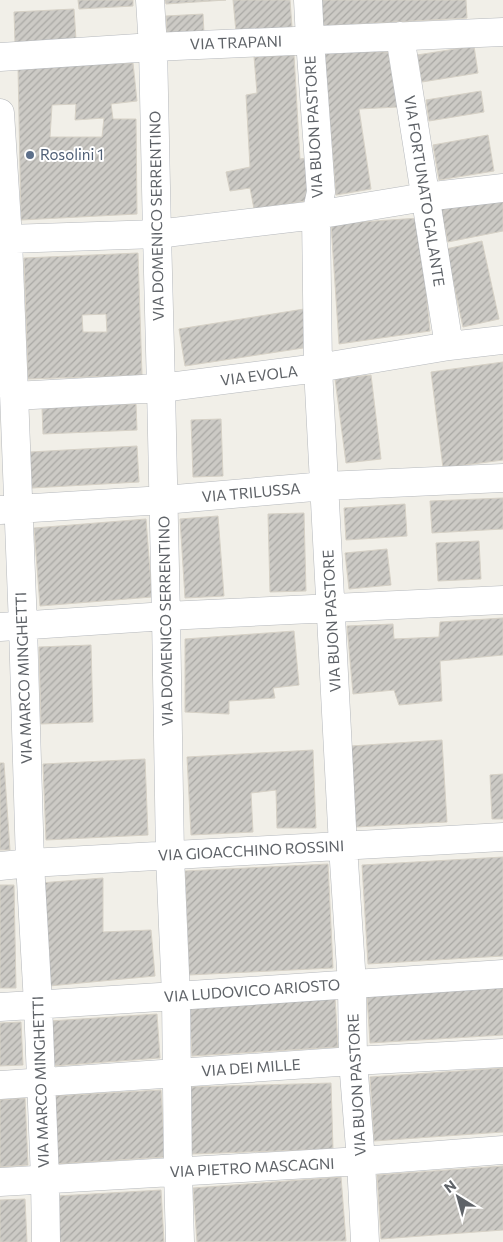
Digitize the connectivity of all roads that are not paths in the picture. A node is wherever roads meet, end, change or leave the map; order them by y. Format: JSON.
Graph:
{"nodes":[{"id":1,"x":150,"y":0,"type":"edge"},
{"id":2,"x":308,"y":0,"type":"edge"},
{"id":3,"x":503,"y":32,"type":"edge"},
{"id":4,"x":400,"y":36,"type":"junction"},
{"id":5,"x":310,"y":40,"type":"junction"},
{"id":6,"x":153,"y":47,"type":"junction"},
{"id":7,"x":0,"y":57,"type":"edge"},
{"id":8,"x":0,"y":113,"type":"edge"},
{"id":9,"x":503,"y":188,"type":"edge"},
{"id":10,"x":425,"y":197,"type":"junction"},
{"id":11,"x":316,"y":215,"type":"junction"},
{"id":12,"x":156,"y":234,"type":"junction"},
{"id":13,"x":8,"y":239,"type":"junction"},
{"id":14,"x":503,"y":340,"type":"edge"},
{"id":15,"x":449,"y":346,"type":"junction"},
{"id":16,"x":318,"y":368,"type":"junction"},
{"id":17,"x":161,"y":388,"type":"junction"},
{"id":18,"x":14,"y":396,"type":"junction"},
{"id":19,"x":503,"y":478,"type":"edge"},
{"id":20,"x":325,"y":486,"type":"junction"},
{"id":21,"x":164,"y":500,"type":"junction"},
{"id":22,"x":9,"y":510,"type":"edge"},
{"id":23,"x":503,"y":600,"type":"edge"},
{"id":24,"x":331,"y":609,"type":"junction"},
{"id":25,"x":166,"y":616,"type":"junction"},
{"id":26,"x":11,"y":626,"type":"edge"},
{"id":27,"x":503,"y":837,"type":"edge"},
{"id":28,"x":343,"y":846,"type":"junction"},
{"id":29,"x":170,"y":856,"type":"junction"},
{"id":30,"x":30,"y":863,"type":"junction"},
{"id":31,"x":0,"y":866,"type":"edge"},
{"id":32,"x":503,"y":974,"type":"edge"},
{"id":33,"x":352,"y":984,"type":"junction"},
{"id":34,"x":176,"y":996,"type":"junction"},
{"id":35,"x":38,"y":1004,"type":"junction"},
{"id":36,"x":0,"y":1007,"type":"edge"},
{"id":37,"x":503,"y":1053,"type":"edge"},
{"id":38,"x":354,"y":1061,"type":"junction"},
{"id":39,"x":177,"y":1073,"type":"junction"},
{"id":40,"x":41,"y":1082,"type":"junction"},
{"id":41,"x":0,"y":1085,"type":"edge"},
{"id":42,"x":503,"y":1150,"type":"edge"},
{"id":43,"x":361,"y":1162,"type":"junction"},
{"id":44,"x":178,"y":1172,"type":"junction"},
{"id":45,"x":45,"y":1179,"type":"junction"},
{"id":46,"x":0,"y":1182,"type":"edge"},
{"id":47,"x":46,"y":1242,"type":"edge"},
{"id":48,"x":180,"y":1242,"type":"edge"},
{"id":49,"x":365,"y":1242,"type":"edge"}],
"edges":[{"from":1,"to":6,"type":"street","name":"VIA DOMENICO SERRENTINO"},
{"from":2,"to":5,"type":"street","name":"VIA BUON PASTORE"},
{"from":3,"to":4,"type":"street","name":"VIA TRAPANI"},
{"from":4,"to":5,"type":"street","name":"VIA TRAPANI"},
{"from":4,"to":10,"type":"street","name":"VIA FORTUNATO GALANTE"},
{"from":5,"to":6,"type":"street","name":"VIA TRAPANI"},
{"from":5,"to":11,"type":"street","name":"VIA BUON PASTORE"},
{"from":6,"to":7,"type":"street","name":"VIA TRAPANI"},
{"from":6,"to":12,"type":"street","name":"VIA DOMENICO SERRENTINO"},
{"from":8,"to":13,"type":"street","name":"VIA MARCO MINGHETTI"},
{"from":9,"to":10,"type":"street"},
{"from":10,"to":11,"type":"street"},
{"from":10,"to":15,"type":"street","name":"VIA FORTUNATO GALANTE"},
{"from":11,"to":12,"type":"street"},
{"from":11,"to":16,"type":"street","name":"VIA BUON PASTORE"},
{"from":12,"to":13,"type":"street"},
{"from":12,"to":17,"type":"street","name":"VIA DOMENICO SERRENTINO"},
{"from":13,"to":18,"type":"street","name":"VIA MARCO MINGHETTI"},
{"from":14,"to":15,"type":"street","name":"VIA EVOLA"},
{"from":15,"to":16,"type":"street","name":"VIA EVOLA"},
{"from":16,"to":17,"type":"street","name":"VIA EVOLA"},
{"from":16,"to":20,"type":"street","name":"VIA BUON PASTORE"},
{"from":17,"to":18,"type":"street","name":"VIA EVOLA"},
{"from":17,"to":21,"type":"street","name":"VIA DOMENICO SERRENTINO"},
{"from":18,"to":22,"type":"street","name":"VIA MARCO MINGHETTI"},
{"from":19,"to":20,"type":"street","name":"VIA TRILUSSA"},
{"from":20,"to":21,"type":"street","name":"VIA TRILUSSA"},
{"from":20,"to":24,"type":"street","name":"VIA BUON PASTORE"},
{"from":21,"to":22,"type":"street","name":"VIA TRILUSSA"},
{"from":21,"to":25,"type":"street","name":"VIA DOMENICO SERRENTINO"},
{"from":22,"to":26,"type":"street","name":"VIA MARCO MINGHETTI"},
{"from":23,"to":24,"type":"street"},
{"from":24,"to":25,"type":"street"},
{"from":24,"to":28,"type":"street","name":"VIA BUON PASTORE"},
{"from":25,"to":26,"type":"street"},
{"from":25,"to":29,"type":"street","name":"VIA DOMENICO SERRENTINO"},
{"from":26,"to":30,"type":"street","name":"VIA MARCO MINGHETTI"},
{"from":27,"to":28,"type":"street","name":"VIA GIOACCHINO ROSSINI"},
{"from":28,"to":29,"type":"street","name":"VIA GIOACCHINO ROSSINI"},
{"from":28,"to":33,"type":"street","name":"VIA BUON PASTORE"},
{"from":29,"to":30,"type":"street","name":"VIA GIOACCHINO ROSSINI"},
{"from":29,"to":34,"type":"street","name":"VIA DOMENICO SERRENTINO"},
{"from":30,"to":31,"type":"street","name":"VIA GIOACCHINO ROSSINI"},
{"from":30,"to":35,"type":"street","name":"VIA MARCO MINGHETTI"},
{"from":32,"to":33,"type":"street","name":"VIA LUDOVICO ARIOSTO"},
{"from":33,"to":34,"type":"street","name":"VIA LUDOVICO ARIOSTO"},
{"from":33,"to":38,"type":"street","name":"VIA BUON PASTORE"},
{"from":34,"to":35,"type":"street","name":"VIA LUDOVICO ARIOSTO"},
{"from":34,"to":39,"type":"street","name":"VIA DOMENICO SERRENTINO"},
{"from":35,"to":36,"type":"street","name":"VIA LUDOVICO ARIOSTO"},
{"from":35,"to":40,"type":"street","name":"VIA MARCO MINGHETTI"},
{"from":37,"to":38,"type":"street","name":"VIA DEI MILLE"},
{"from":38,"to":39,"type":"street","name":"VIA DEI MILLE"},
{"from":38,"to":43,"type":"street","name":"VIA BUON PASTORE"},
{"from":39,"to":40,"type":"street","name":"VIA DEI MILLE"},
{"from":39,"to":44,"type":"street","name":"VIA DOMENICO SERRENTINO"},
{"from":40,"to":41,"type":"street","name":"VIA DEI MILLE"},
{"from":40,"to":45,"type":"street","name":"VIA MARCO MINGHETTI"},
{"from":42,"to":43,"type":"street","name":"VIA PIETRO MASCAGNI"},
{"from":43,"to":44,"type":"street","name":"VIA PIETRO MASCAGNI"},
{"from":43,"to":49,"type":"street","name":"VIA BUON PASTORE"},
{"from":44,"to":45,"type":"street","name":"VIA PIETRO MASCAGNI"},
{"from":44,"to":48,"type":"street","name":"VIA DOMENICO SERRENTINO"},
{"from":45,"to":46,"type":"street","name":"VIA PIETRO MASCAGNI"},
{"from":45,"to":47,"type":"street","name":"VIA MARCO MINGHETTI"}]}
